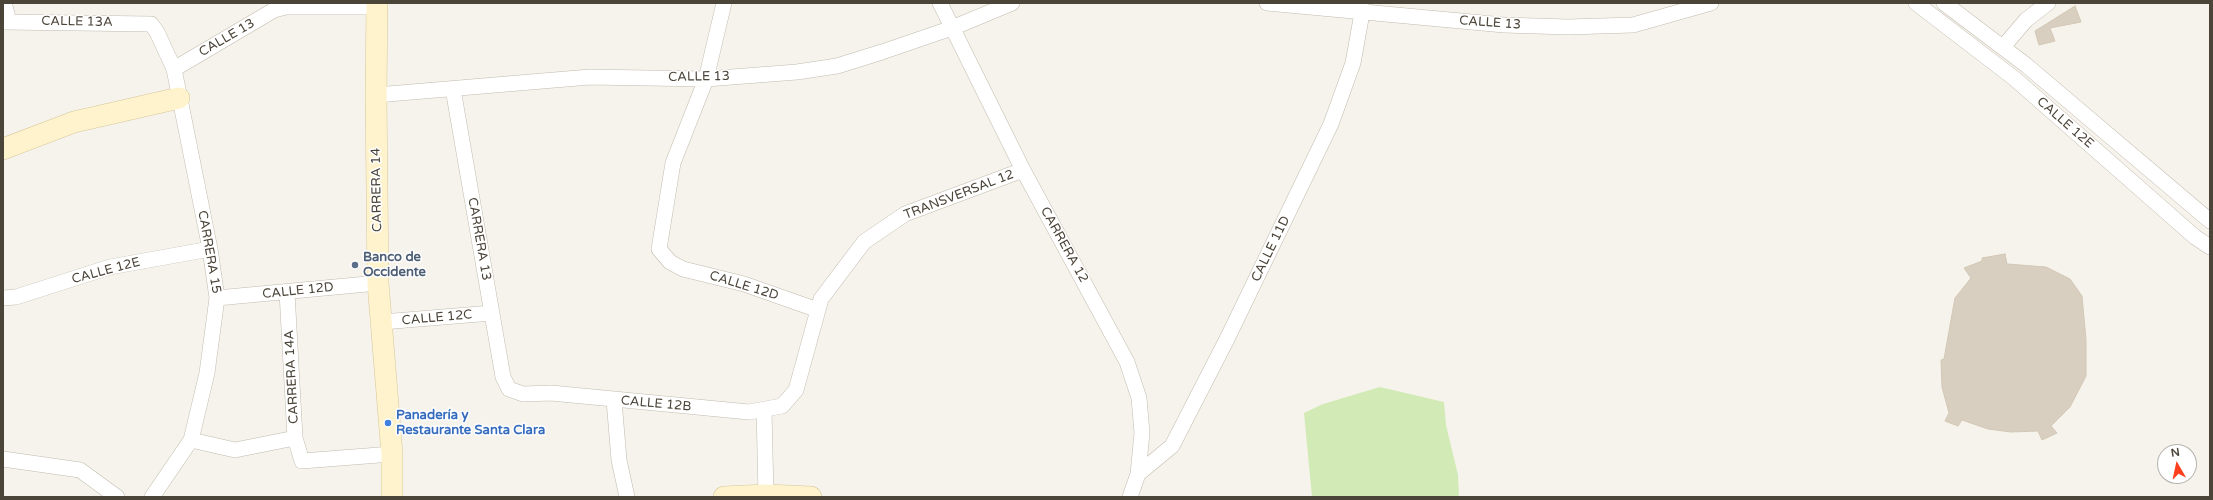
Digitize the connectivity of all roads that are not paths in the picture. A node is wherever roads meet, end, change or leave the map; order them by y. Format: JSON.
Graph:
{"nodes":[{"id":1,"x":4,"y":3,"type":"edge"},
{"id":2,"x":724,"y":3,"type":"edge"},
{"id":3,"x":940,"y":3,"type":"edge"},
{"id":4,"x":1012,"y":3,"type":"edge"},
{"id":5,"x":1272,"y":3,"type":"edge"},
{"id":6,"x":1711,"y":3,"type":"edge"},
{"id":7,"x":1916,"y":3,"type":"edge"},
{"id":8,"x":1944,"y":3,"type":"edge"},
{"id":9,"x":2048,"y":3,"type":"edge"},
{"id":10,"x":377,"y":5,"type":"edge"},
{"id":11,"x":1362,"y":8,"type":"edge"},
{"id":12,"x":6,"y":21,"type":"edge"},
{"id":13,"x":151,"y":24,"type":"joint"},
{"id":14,"x":952,"y":28,"type":"junction"},
{"id":15,"x":2003,"y":47,"type":"junction"},
{"id":16,"x":174,"y":69,"type":"junction"},
{"id":17,"x":706,"y":79,"type":"junction"},
{"id":18,"x":453,"y":88,"type":"junction"},
{"id":19,"x":376,"y":95,"type":"junction"},
{"id":20,"x":179,"y":98,"type":"junction"},
{"id":21,"x":3,"y":149,"type":"edge"},
{"id":22,"x":1023,"y":170,"type":"junction"},
{"id":23,"x":2210,"y":221,"type":"edge"},
{"id":24,"x":2210,"y":247,"type":"edge"},
{"id":25,"x":210,"y":249,"type":"junction"},
{"id":26,"x":378,"y":283,"type":"junction"},
{"id":27,"x":287,"y":292,"type":"junction"},
{"id":28,"x":3,"y":298,"type":"edge"},
{"id":29,"x":217,"y":298,"type":"junction"},
{"id":30,"x":818,"y":310,"type":"junction"},
{"id":31,"x":492,"y":313,"type":"junction"},
{"id":32,"x":382,"y":322,"type":"junction"},
{"id":33,"x":509,"y":389,"type":"joint"},
{"id":34,"x":796,"y":390,"type":"joint"},
{"id":35,"x":614,"y":400,"type":"junction"},
{"id":36,"x":764,"y":410,"type":"junction"},
{"id":37,"x":295,"y":438,"type":"junction"},
{"id":38,"x":191,"y":440,"type":"junction"},
{"id":39,"x":392,"y":454,"type":"junction"},
{"id":40,"x":3,"y":459,"type":"edge"},
{"id":41,"x":1138,"y":474,"type":"junction"},
{"id":42,"x":766,"y":495,"type":"junction"},
{"id":43,"x":117,"y":497,"type":"edge"},
{"id":44,"x":152,"y":497,"type":"edge"},
{"id":45,"x":392,"y":497,"type":"edge"},
{"id":46,"x":627,"y":497,"type":"edge"},
{"id":47,"x":724,"y":497,"type":"edge"},
{"id":48,"x":811,"y":497,"type":"edge"},
{"id":49,"x":1130,"y":497,"type":"edge"}],
"edges":[{"from":1,"to":12,"type":"street"},
{"from":2,"to":17,"type":"street"},
{"from":3,"to":14,"type":"street","name":"CARRERA 12"},
{"from":4,"to":14,"type":"street","name":"CALLE 13"},
{"from":5,"to":11,"type":"street","name":"CALLE 13"},
{"from":6,"to":11,"type":"street","name":"CALLE 13"},
{"from":7,"to":24,"type":"street","name":"CALLE 12E"},
{"from":8,"to":15,"type":"street","name":"CALLE 12E"},
{"from":9,"to":15,"type":"street"},
{"from":10,"to":16,"type":"street","name":"CALLE 13"},
{"from":10,"to":19,"type":"street","name":"CARRERA 14"},
{"from":11,"to":41,"type":"street","name":"CALLE 11D"},
{"from":12,"to":13,"type":"street","name":"CALLE 13A"},
{"from":13,"to":16,"type":"street","name":"CARRERA 15"},
{"from":14,"to":17,"type":"street","name":"CALLE 13"},
{"from":14,"to":22,"type":"street","name":"CARRERA 12"},
{"from":15,"to":23,"type":"street","name":"CALLE 12E"},
{"from":16,"to":20,"type":"street","name":"CARRERA 15"},
{"from":17,"to":18,"type":"street","name":"CALLE 13"},
{"from":17,"to":30,"type":"street","name":"CALLE 12D"},
{"from":18,"to":19,"type":"street","name":"CALLE 13"},
{"from":18,"to":31,"type":"street","name":"CARRERA 13"},
{"from":19,"to":26,"type":"street","name":"CARRERA 14"},
{"from":20,"to":21,"type":"street"},
{"from":20,"to":25,"type":"street","name":"CARRERA 15"},
{"from":22,"to":30,"type":"street","name":"TRANSVERSAL 12"},
{"from":22,"to":41,"type":"street","name":"CARRERA 12"},
{"from":25,"to":28,"type":"street","name":"CALLE 12E"},
{"from":25,"to":29,"type":"street","name":"CARRERA 15"},
{"from":26,"to":27,"type":"street","name":"CALLE 12D"},
{"from":26,"to":32,"type":"street","name":"CARRERA 14"},
{"from":27,"to":29,"type":"street","name":"CALLE 12D"},
{"from":27,"to":37,"type":"street","name":"CARRERA 14A"},
{"from":29,"to":38,"type":"street","name":"CARRERA 15"},
{"from":30,"to":34,"type":"street","name":"TRANSVERSAL 12"},
{"from":31,"to":32,"type":"street","name":"CALLE 12C"},
{"from":31,"to":33,"type":"street","name":"CARRERA 13"},
{"from":32,"to":39,"type":"street","name":"CARRERA 14"},
{"from":33,"to":35,"type":"street","name":"CALLE 12B"},
{"from":34,"to":36,"type":"street","name":"CALLE 12B"},
{"from":35,"to":36,"type":"street","name":"CALLE 12B"},
{"from":35,"to":46,"type":"street"},
{"from":36,"to":42,"type":"street"},
{"from":37,"to":38,"type":"street"},
{"from":37,"to":39,"type":"street","name":"CARRERA 14A"},
{"from":38,"to":44,"type":"street","name":"CARRERA 15"},
{"from":39,"to":45,"type":"street","name":"CARRERA 14"},
{"from":40,"to":43,"type":"street"},
{"from":41,"to":49,"type":"street","name":"CARRERA 12"},
{"from":42,"to":47,"type":"street"},
{"from":42,"to":48,"type":"street"}]}
